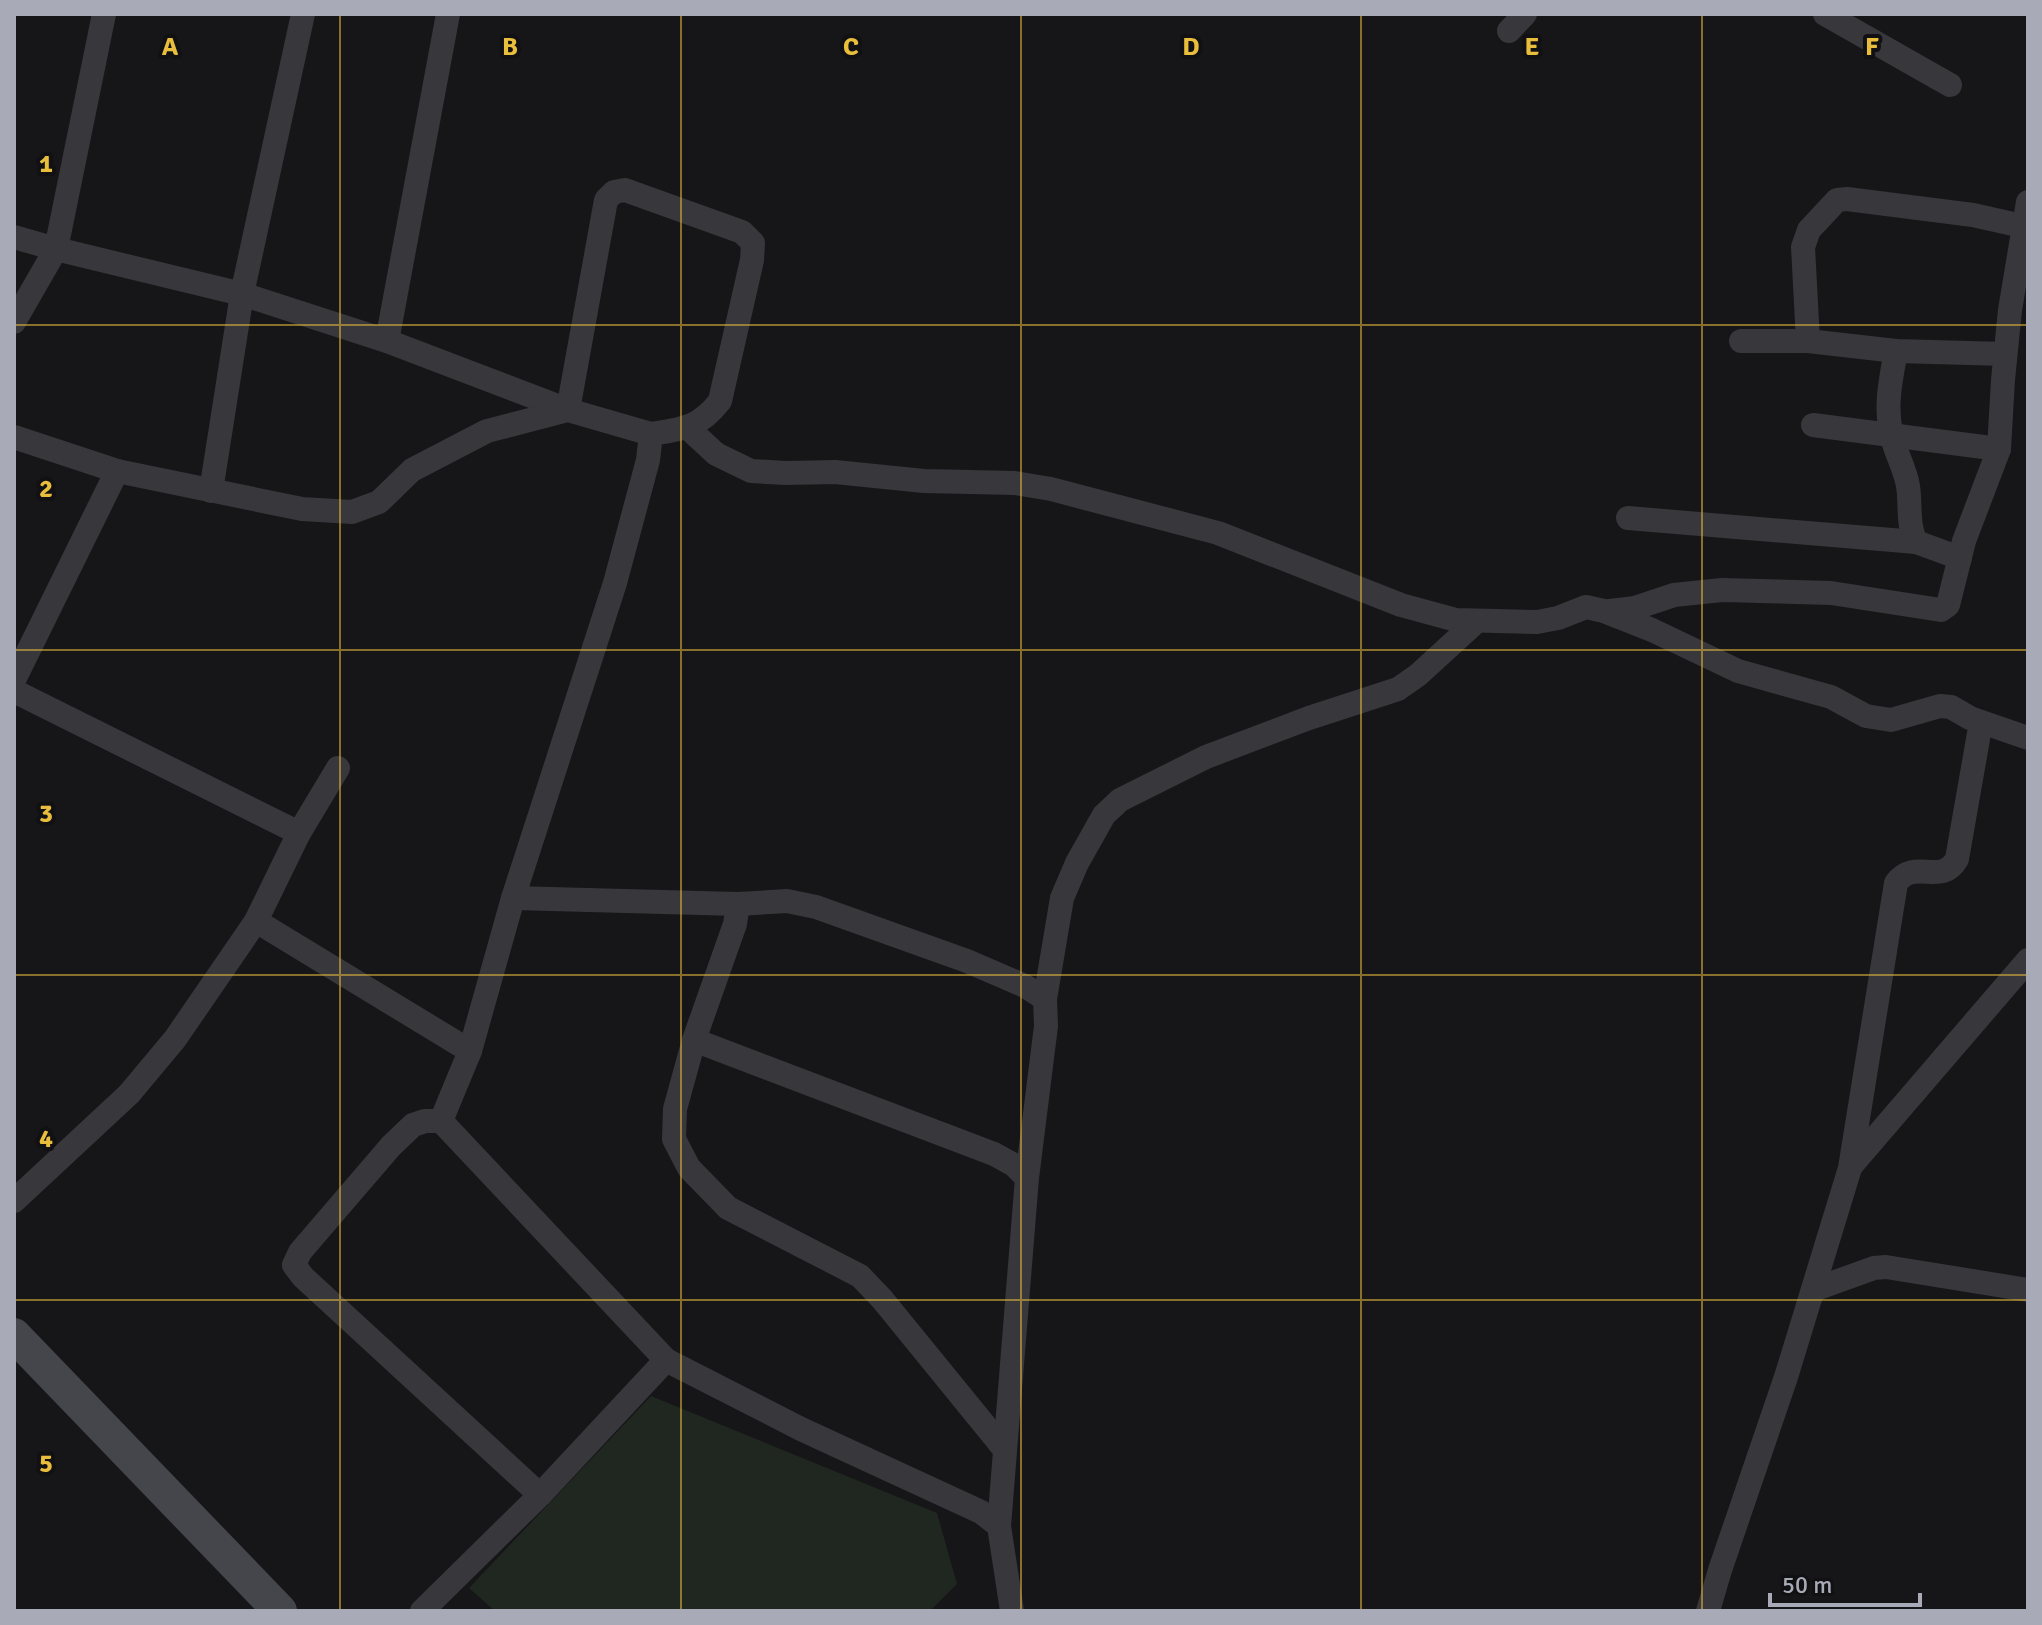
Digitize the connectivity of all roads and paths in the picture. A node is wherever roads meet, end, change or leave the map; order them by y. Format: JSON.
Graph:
{"nodes":[{"id":1,"x":104,"y":14,"type":"edge"},
{"id":2,"x":303,"y":14,"type":"edge"},
{"id":3,"x":448,"y":14,"type":"edge"},
{"id":4,"x":1825,"y":14,"type":"edge"},
{"id":5,"x":1950,"y":85,"type":"dead end"},
{"id":6,"x":2028,"y":202,"type":"edge"},
{"id":7,"x":2022,"y":226,"type":"junction"},
{"id":8,"x":14,"y":237,"type":"edge"},
{"id":9,"x":56,"y":249,"type":"junction"},
{"id":10,"x":242,"y":294,"type":"junction"},
{"id":11,"x":14,"y":322,"type":"edge"},
{"id":12,"x":387,"y":341,"type":"junction"},
{"id":13,"x":1741,"y":341,"type":"dead end"},
{"id":14,"x":1808,"y":341,"type":"junction"},
{"id":15,"x":1896,"y":351,"type":"junction"},
{"id":16,"x":2005,"y":354,"type":"junction"},
{"id":17,"x":568,"y":410,"type":"junction"},
{"id":18,"x":1813,"y":425,"type":"dead end"},
{"id":19,"x":688,"y":428,"type":"junction"},
{"id":20,"x":651,"y":434,"type":"junction"},
{"id":21,"x":1891,"y":436,"type":"junction"},
{"id":22,"x":14,"y":437,"type":"edge"},
{"id":23,"x":1999,"y":449,"type":"junction"},
{"id":24,"x":117,"y":471,"type":"junction"},
{"id":25,"x":211,"y":491,"type":"junction"},
{"id":26,"x":1628,"y":518,"type":"dead end"},
{"id":27,"x":1916,"y":542,"type":"junction"},
{"id":28,"x":1960,"y":558,"type":"junction"},
{"id":29,"x":1604,"y":611,"type":"junction"},
{"id":30,"x":1477,"y":621,"type":"junction"},
{"id":31,"x":14,"y":680,"type":"edge"},
{"id":32,"x":14,"y":691,"type":"edge"},
{"id":33,"x":1981,"y":722,"type":"junction"},
{"id":34,"x":2028,"y":738,"type":"edge"},
{"id":35,"x":338,"y":768,"type":"dead end"},
{"id":36,"x":299,"y":833,"type":"junction"},
{"id":37,"x":513,"y":898,"type":"junction"},
{"id":38,"x":738,"y":904,"type":"junction"},
{"id":39,"x":256,"y":921,"type":"junction"},
{"id":40,"x":2028,"y":960,"type":"edge"},
{"id":41,"x":1045,"y":999,"type":"junction"},
{"id":42,"x":694,"y":1040,"type":"junction"},
{"id":43,"x":470,"y":1051,"type":"junction"},
{"id":44,"x":441,"y":1121,"type":"junction"},
{"id":45,"x":1850,"y":1168,"type":"junction"},
{"id":46,"x":1027,"y":1178,"type":"junction"},
{"id":47,"x":14,"y":1201,"type":"edge"},
{"id":48,"x":1813,"y":1290,"type":"junction"},
{"id":49,"x":2028,"y":1290,"type":"edge"},
{"id":50,"x":14,"y":1335,"type":"edge"},
{"id":51,"x":666,"y":1360,"type":"junction"},
{"id":52,"x":1005,"y":1450,"type":"junction"},
{"id":53,"x":540,"y":1495,"type":"junction"},
{"id":54,"x":999,"y":1526,"type":"junction"},
{"id":55,"x":280,"y":1611,"type":"edge"},
{"id":56,"x":422,"y":1611,"type":"edge"},
{"id":57,"x":1012,"y":1611,"type":"edge"},
{"id":58,"x":1708,"y":1611,"type":"edge"}],
"edges":[{"from":1,"to":9,"type":"street"},
{"from":2,"to":10,"type":"street"},
{"from":3,"to":12,"type":"street"},
{"from":4,"to":5,"type":"street"},
{"from":6,"to":7,"type":"street"},
{"from":7,"to":14,"type":"street"},
{"from":7,"to":16,"type":"street"},
{"from":8,"to":9,"type":"street"},
{"from":9,"to":10,"type":"street"},
{"from":9,"to":11,"type":"street"},
{"from":10,"to":12,"type":"street"},
{"from":10,"to":25,"type":"street"},
{"from":12,"to":17,"type":"street"},
{"from":13,"to":14,"type":"street"},
{"from":14,"to":15,"type":"street"},
{"from":15,"to":16,"type":"street"},
{"from":15,"to":21,"type":"street"},
{"from":16,"to":23,"type":"street"},
{"from":17,"to":19,"type":"street"},
{"from":17,"to":20,"type":"street"},
{"from":17,"to":25,"type":"street"},
{"from":18,"to":21,"type":"street"},
{"from":19,"to":20,"type":"street"},
{"from":19,"to":30,"type":"street"},
{"from":20,"to":37,"type":"street"},
{"from":21,"to":23,"type":"street"},
{"from":21,"to":27,"type":"street"},
{"from":22,"to":24,"type":"street"},
{"from":23,"to":28,"type":"street"},
{"from":24,"to":25,"type":"street"},
{"from":24,"to":31,"type":"street"},
{"from":26,"to":27,"type":"street"},
{"from":27,"to":28,"type":"street"},
{"from":28,"to":29,"type":"street"},
{"from":29,"to":30,"type":"street"},
{"from":29,"to":33,"type":"street"},
{"from":30,"to":41,"type":"street"},
{"from":32,"to":36,"type":"street"},
{"from":33,"to":34,"type":"street"},
{"from":33,"to":45,"type":"street"},
{"from":35,"to":36,"type":"street"},
{"from":36,"to":39,"type":"street"},
{"from":37,"to":38,"type":"street"},
{"from":37,"to":43,"type":"street"},
{"from":38,"to":41,"type":"street"},
{"from":38,"to":42,"type":"street"},
{"from":39,"to":43,"type":"street"},
{"from":39,"to":47,"type":"street"},
{"from":40,"to":45,"type":"street"},
{"from":41,"to":46,"type":"street"},
{"from":42,"to":46,"type":"street"},
{"from":42,"to":52,"type":"street"},
{"from":43,"to":44,"type":"street"},
{"from":44,"to":51,"type":"street"},
{"from":44,"to":53,"type":"street"},
{"from":45,"to":48,"type":"street"},
{"from":46,"to":52,"type":"street"},
{"from":48,"to":49,"type":"street"},
{"from":48,"to":58,"type":"street"},
{"from":50,"to":55,"type":"street"},
{"from":51,"to":53,"type":"street"},
{"from":51,"to":54,"type":"street"},
{"from":52,"to":54,"type":"street"},
{"from":53,"to":56,"type":"street"},
{"from":54,"to":57,"type":"street"}]}
